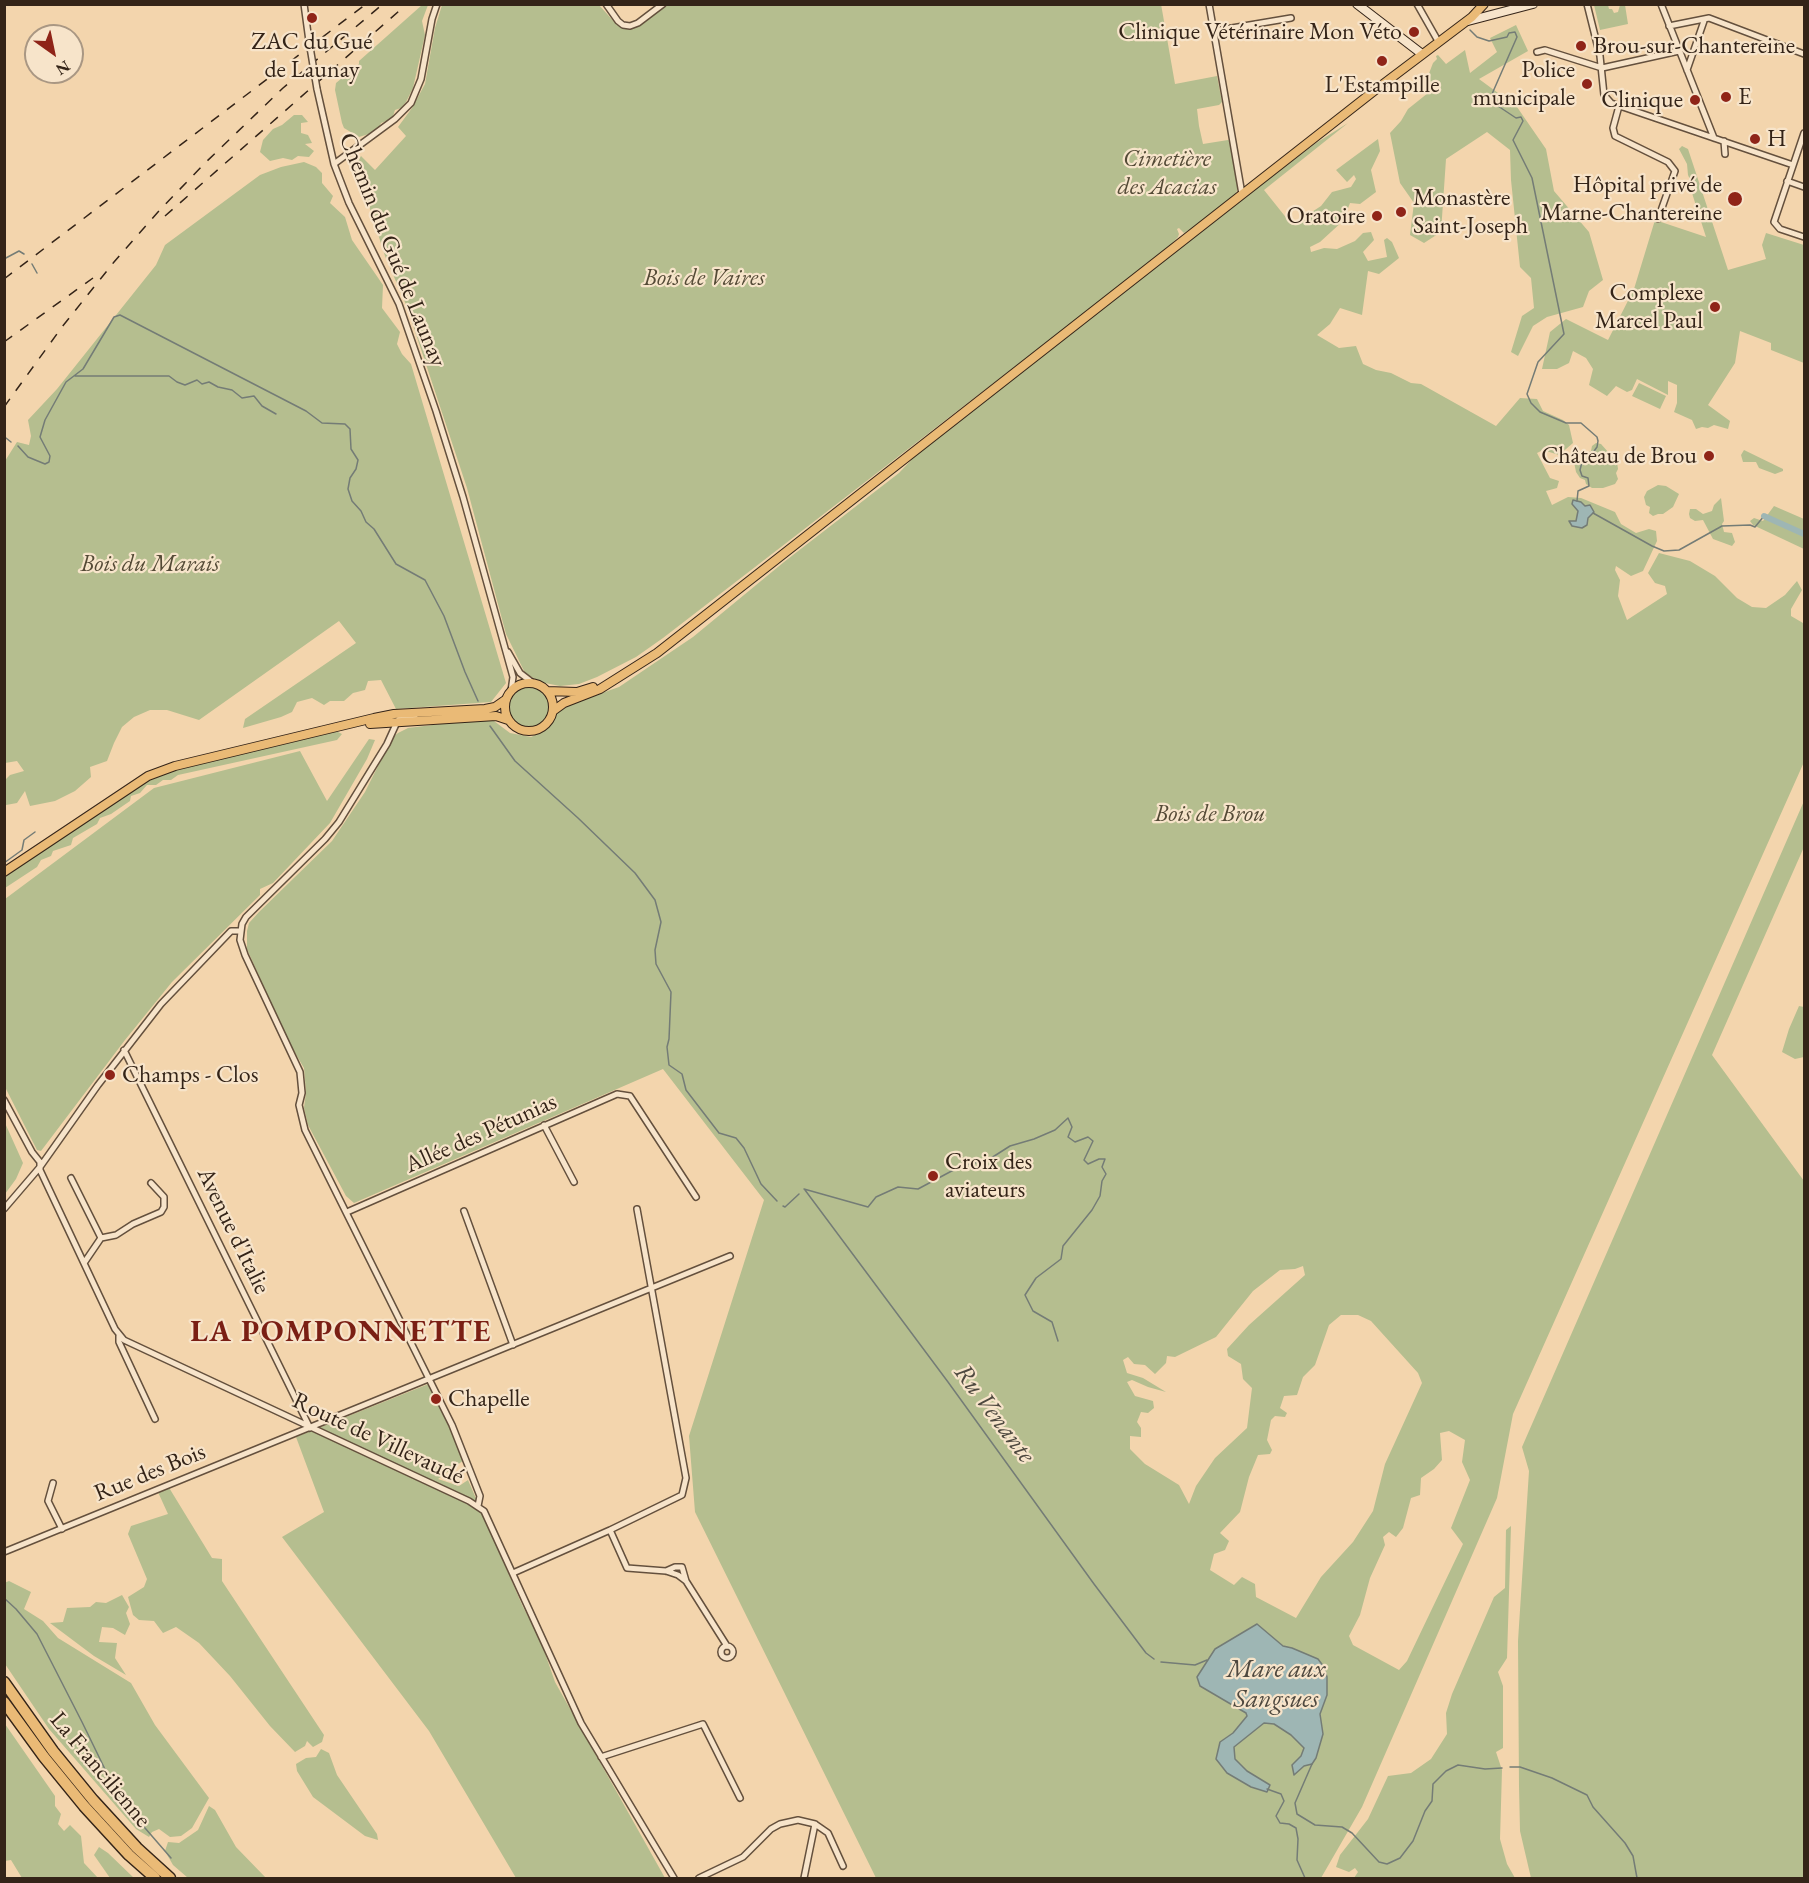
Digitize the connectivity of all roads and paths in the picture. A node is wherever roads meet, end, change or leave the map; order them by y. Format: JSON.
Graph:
{"nodes":[{"id":1,"x":304,"y":4,"type":"edge"},
{"id":2,"x":437,"y":4,"type":"edge"},
{"id":3,"x":606,"y":4,"type":"edge"},
{"id":4,"x":663,"y":4,"type":"edge"},
{"id":5,"x":1209,"y":4,"type":"edge"},
{"id":6,"x":1357,"y":4,"type":"edge"},
{"id":7,"x":1417,"y":4,"type":"edge"},
{"id":8,"x":1478,"y":4,"type":"edge"},
{"id":9,"x":1484,"y":4,"type":"edge"},
{"id":10,"x":1496,"y":4,"type":"edge"},
{"id":11,"x":1533,"y":4,"type":"edge"},
{"id":12,"x":1587,"y":4,"type":"edge"},
{"id":13,"x":1661,"y":4,"type":"edge"},
{"id":14,"x":1512,"y":9,"type":"junction"},
{"id":15,"x":1489,"y":14,"type":"junction"},
{"id":16,"x":1291,"y":18,"type":"dead end"},
{"id":17,"x":1704,"y":21,"type":"dead end"},
{"id":18,"x":1461,"y":23,"type":"junction"},
{"id":19,"x":1669,"y":26,"type":"junction"},
{"id":20,"x":1214,"y":31,"type":"junction"},
{"id":21,"x":1438,"y":41,"type":"junction"},
{"id":22,"x":1679,"y":51,"type":"junction"},
{"id":23,"x":1537,"y":52,"type":"dead end"},
{"id":24,"x":1422,"y":54,"type":"junction"},
{"id":25,"x":1804,"y":54,"type":"edge"},
{"id":26,"x":1602,"y":68,"type":"junction"},
{"id":27,"x":1687,"y":70,"type":"junction"},
{"id":28,"x":1620,"y":106,"type":"junction"},
{"id":29,"x":1708,"y":123,"type":"junction"},
{"id":30,"x":1698,"y":132,"type":"junction"},
{"id":31,"x":1804,"y":133,"type":"edge"},
{"id":32,"x":1714,"y":138,"type":"junction"},
{"id":33,"x":1724,"y":141,"type":"junction"},
{"id":34,"x":1802,"y":150,"type":"edge"},
{"id":35,"x":1725,"y":154,"type":"dead end"},
{"id":36,"x":334,"y":164,"type":"junction"},
{"id":37,"x":1793,"y":165,"type":"junction"},
{"id":38,"x":1787,"y":181,"type":"junction"},
{"id":39,"x":1804,"y":187,"type":"edge"},
{"id":40,"x":1242,"y":194,"type":"junction"},
{"id":41,"x":1658,"y":219,"type":"dead end"},
{"id":42,"x":1804,"y":237,"type":"edge"},
{"id":43,"x":503,"y":643,"type":"junction"},
{"id":44,"x":619,"y":678,"type":"junction"},
{"id":45,"x":534,"y":683,"type":"junction"},
{"id":46,"x":511,"y":691,"type":"junction"},
{"id":47,"x":547,"y":691,"type":"junction"},
{"id":48,"x":506,"y":700,"type":"junction"},
{"id":49,"x":553,"y":711,"type":"junction"},
{"id":50,"x":438,"y":712,"type":"junction"},
{"id":51,"x":508,"y":720,"type":"junction"},
{"id":52,"x":397,"y":722,"type":"junction"},
{"id":53,"x":349,"y":725,"type":"junction"},
{"id":54,"x":4,"y":872,"type":"edge"},
{"id":55,"x":240,"y":931,"type":"junction"},
{"id":56,"x":124,"y":1050,"type":"junction"},
{"id":57,"x":4,"y":1100,"type":"edge"},
{"id":58,"x":544,"y":1125,"type":"junction"},
{"id":59,"x":40,"y":1167,"type":"junction"},
{"id":60,"x":71,"y":1178,"type":"dead end"},
{"id":61,"x":574,"y":1182,"type":"dead end"},
{"id":62,"x":151,"y":1183,"type":"dead end"},
{"id":63,"x":696,"y":1197,"type":"dead end"},
{"id":64,"x":4,"y":1209,"type":"edge"},
{"id":65,"x":637,"y":1209,"type":"dead end"},
{"id":66,"x":464,"y":1211,"type":"dead end"},
{"id":67,"x":347,"y":1212,"type":"junction"},
{"id":68,"x":100,"y":1238,"type":"junction"},
{"id":69,"x":730,"y":1256,"type":"dead end"},
{"id":70,"x":84,"y":1263,"type":"junction"},
{"id":71,"x":653,"y":1288,"type":"junction"},
{"id":72,"x":118,"y":1335,"type":"junction"},
{"id":73,"x":513,"y":1345,"type":"junction"},
{"id":74,"x":430,"y":1378,"type":"junction"},
{"id":75,"x":155,"y":1419,"type":"dead end"},
{"id":76,"x":310,"y":1428,"type":"junction"},
{"id":77,"x":53,"y":1483,"type":"dead end"},
{"id":78,"x":478,"y":1506,"type":"junction"},
{"id":79,"x":63,"y":1529,"type":"junction"},
{"id":80,"x":610,"y":1530,"type":"junction"},
{"id":81,"x":4,"y":1552,"type":"edge"},
{"id":82,"x":513,"y":1573,"type":"junction"},
{"id":83,"x":727,"y":1646,"type":"dead end"},
{"id":84,"x":4,"y":1682,"type":"edge"},
{"id":85,"x":4,"y":1701,"type":"edge"},
{"id":86,"x":601,"y":1756,"type":"junction"},
{"id":87,"x":740,"y":1798,"type":"dead end"},
{"id":88,"x":815,"y":1824,"type":"junction"},
{"id":89,"x":843,"y":1866,"type":"dead end"},
{"id":90,"x":155,"y":1878,"type":"edge"},
{"id":91,"x":170,"y":1878,"type":"edge"},
{"id":92,"x":674,"y":1878,"type":"edge"},
{"id":93,"x":699,"y":1878,"type":"edge"},
{"id":94,"x":804,"y":1878,"type":"edge"}],
"edges":[{"from":1,"to":36,"type":"street","name":"Chemin du Gué de Launay","bridge":true},
{"from":2,"to":36,"type":"street"},
{"from":3,"to":4,"type":"street"},
{"from":5,"to":20,"type":"street"},
{"from":6,"to":24,"type":"street"},
{"from":7,"to":21,"type":"street"},
{"from":8,"to":18,"type":"main road"},
{"from":9,"to":15,"type":"street"},
{"from":9,"to":18,"type":"main road"},
{"from":10,"to":14,"type":"street"},
{"from":11,"to":14,"type":"street"},
{"from":12,"to":26,"type":"street"},
{"from":13,"to":19,"type":"street"},
{"from":14,"to":15,"type":"street"},
{"from":15,"to":18,"type":"street"},
{"from":16,"to":20,"type":"street"},
{"from":17,"to":27,"type":"street"},
{"from":18,"to":21,"type":"main road"},
{"from":19,"to":22,"type":"street"},
{"from":19,"to":25,"type":"street"},
{"from":20,"to":40,"type":"street"},
{"from":21,"to":24,"type":"main road"},
{"from":22,"to":26,"type":"street"},
{"from":22,"to":27,"type":"street"},
{"from":23,"to":26,"type":"street"},
{"from":24,"to":40,"type":"main road"},
{"from":26,"to":28,"type":"street"},
{"from":27,"to":29,"type":"street"},
{"from":28,"to":30,"type":"street"},
{"from":28,"to":41,"type":"street"},
{"from":29,"to":30,"type":"street"},
{"from":29,"to":32,"type":"street"},
{"from":30,"to":32,"type":"street"},
{"from":31,"to":34,"type":"street"},
{"from":32,"to":33,"type":"street"},
{"from":33,"to":35,"type":"street"},
{"from":33,"to":37,"type":"street"},
{"from":34,"to":37,"type":"street"},
{"from":36,"to":43,"type":"street","name":"Chemin du Gué de Launay"},
{"from":37,"to":38,"type":"street"},
{"from":38,"to":39,"type":"street"},
{"from":38,"to":42,"type":"street"},
{"from":40,"to":44,"type":"main road"},
{"from":43,"to":45,"type":"street","name":"Chemin du Gué de Launay"},
{"from":43,"to":46,"type":"street","name":"Chemin du Gué de Launay"},
{"from":44,"to":47,"type":"main road"},
{"from":44,"to":49,"type":"main road"},
{"from":45,"to":46,"type":"main road"},
{"from":45,"to":47,"type":"main road"},
{"from":46,"to":48,"type":"main road"},
{"from":47,"to":49,"type":"main road"},
{"from":48,"to":50,"type":"main road"},
{"from":48,"to":51,"type":"main road"},
{"from":49,"to":51,"type":"main road"},
{"from":50,"to":52,"type":"street"},
{"from":50,"to":53,"type":"main road"},
{"from":51,"to":52,"type":"main road"},
{"from":52,"to":53,"type":"main road"},
{"from":52,"to":55,"type":"street"},
{"from":53,"to":54,"type":"main road"},
{"from":55,"to":56,"type":"street"},
{"from":55,"to":67,"type":"street"},
{"from":56,"to":59,"type":"street"},
{"from":56,"to":76,"type":"street","name":"Avenue d'Italie"},
{"from":57,"to":59,"type":"street"},
{"from":58,"to":61,"type":"street"},
{"from":58,"to":63,"type":"street","name":"Allée des Pétunias"},
{"from":58,"to":67,"type":"street","name":"Allée des Pétunias"},
{"from":59,"to":64,"type":"street"},
{"from":59,"to":70,"type":"street"},
{"from":60,"to":68,"type":"street"},
{"from":62,"to":68,"type":"street"},
{"from":65,"to":71,"type":"street"},
{"from":66,"to":73,"type":"street"},
{"from":67,"to":74,"type":"street"},
{"from":68,"to":70,"type":"street"},
{"from":69,"to":71,"type":"street","name":"Rue des Bois"},
{"from":70,"to":72,"type":"street"},
{"from":71,"to":73,"type":"street","name":"Rue des Bois"},
{"from":71,"to":80,"type":"street"},
{"from":72,"to":75,"type":"street"},
{"from":72,"to":76,"type":"street","name":"Route de Villevaudé"},
{"from":73,"to":74,"type":"street","name":"Rue des Bois"},
{"from":74,"to":76,"type":"street","name":"Rue des Bois"},
{"from":74,"to":78,"type":"street"},
{"from":76,"to":78,"type":"street","name":"Route de Villevaudé"},
{"from":76,"to":79,"type":"street","name":"Rue des Bois"},
{"from":77,"to":79,"type":"street"},
{"from":78,"to":82,"type":"street","name":"Route de Villevaudé"},
{"from":79,"to":81,"type":"street","name":"Rue des Bois"},
{"from":80,"to":82,"type":"street"},
{"from":80,"to":83,"type":"street"},
{"from":82,"to":86,"type":"street","name":"Route de Villevaudé"},
{"from":84,"to":91,"type":"highway","name":"La Francilienne"},
{"from":85,"to":90,"type":"highway","name":"La Francilienne"},
{"from":86,"to":87,"type":"street"},
{"from":86,"to":92,"type":"street","name":"Route de Villevaudé"},
{"from":88,"to":89,"type":"street"},
{"from":88,"to":93,"type":"street"},
{"from":88,"to":94,"type":"street"}]}
